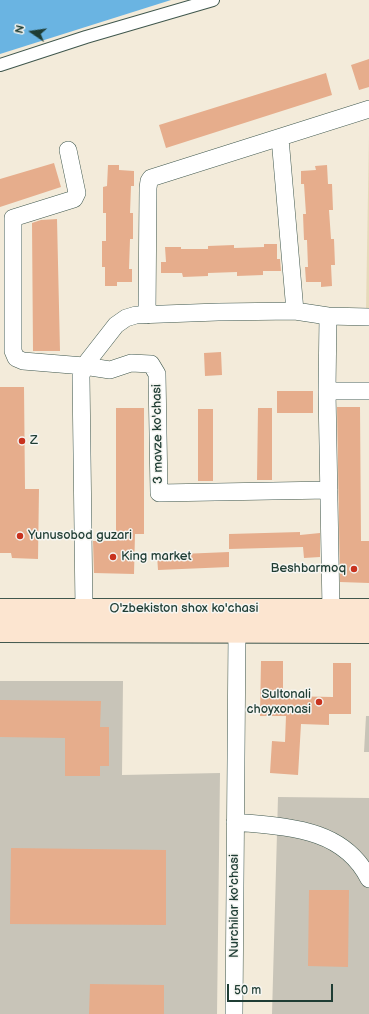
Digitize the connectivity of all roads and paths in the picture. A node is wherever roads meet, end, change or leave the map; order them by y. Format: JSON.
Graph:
{"nodes":[{"id":1,"x":213,"y":0,"type":"edge"},
{"id":2,"x":0,"y":65,"type":"edge"},
{"id":3,"x":369,"y":109,"type":"edge"},
{"id":4,"x":280,"y":138,"type":"junction"},
{"id":5,"x":68,"y":150,"type":"dead end"},
{"id":6,"x":6,"y":219,"type":"edge"},
{"id":7,"x":295,"y":312,"type":"junction"},
{"id":8,"x":147,"y":315,"type":"junction"},
{"id":9,"x":328,"y":316,"type":"junction"},
{"id":10,"x":369,"y":317,"type":"edge"},
{"id":11,"x":84,"y":366,"type":"junction"},
{"id":12,"x":327,"y":391,"type":"junction"},
{"id":13,"x":369,"y":391,"type":"edge"},
{"id":14,"x":329,"y":490,"type":"junction"},
{"id":15,"x":84,"y":609,"type":"junction"},
{"id":16,"x":0,"y":610,"type":"edge"},
{"id":17,"x":331,"y":610,"type":"junction"},
{"id":18,"x":369,"y":610,"type":"edge"},
{"id":19,"x":0,"y":631,"type":"edge"},
{"id":20,"x":237,"y":631,"type":"junction"},
{"id":21,"x":369,"y":632,"type":"edge"},
{"id":22,"x":235,"y":822,"type":"junction"},
{"id":23,"x":369,"y":879,"type":"edge"},
{"id":24,"x":234,"y":1014,"type":"edge"}],
"edges":[{"from":1,"to":2,"type":"street"},
{"from":3,"to":4,"type":"street"},
{"from":4,"to":7,"type":"street"},
{"from":4,"to":8,"type":"street"},
{"from":5,"to":6,"type":"street","name":"3 mavze ko'chasi"},
{"from":6,"to":11,"type":"street","name":"3 mavze ko'chasi"},
{"from":7,"to":8,"type":"street"},
{"from":7,"to":9,"type":"street"},
{"from":8,"to":11,"type":"street"},
{"from":9,"to":10,"type":"street"},
{"from":9,"to":12,"type":"street"},
{"from":11,"to":14,"type":"street","name":"3 mavze ko'chasi"},
{"from":11,"to":15,"type":"street"},
{"from":12,"to":13,"type":"street"},
{"from":12,"to":14,"type":"street"},
{"from":14,"to":17,"type":"street"},
{"from":15,"to":16,"type":"main road","name":"O'zbekiston shox ko'chasi"},
{"from":15,"to":17,"type":"main road","name":"O'zbekiston shox ko'chasi"},
{"from":17,"to":18,"type":"main road","name":"O'zbekiston shox ko'chasi"},
{"from":19,"to":20,"type":"main road","name":"O'zbekiston shox ko'chasi"},
{"from":20,"to":21,"type":"main road","name":"O'zbekiston shox ko'chasi"},
{"from":20,"to":22,"type":"street","name":"Nurchilar ko'chasi"},
{"from":22,"to":23,"type":"street"},
{"from":22,"to":24,"type":"street","name":"Nurchilar ko'chasi"}]}
